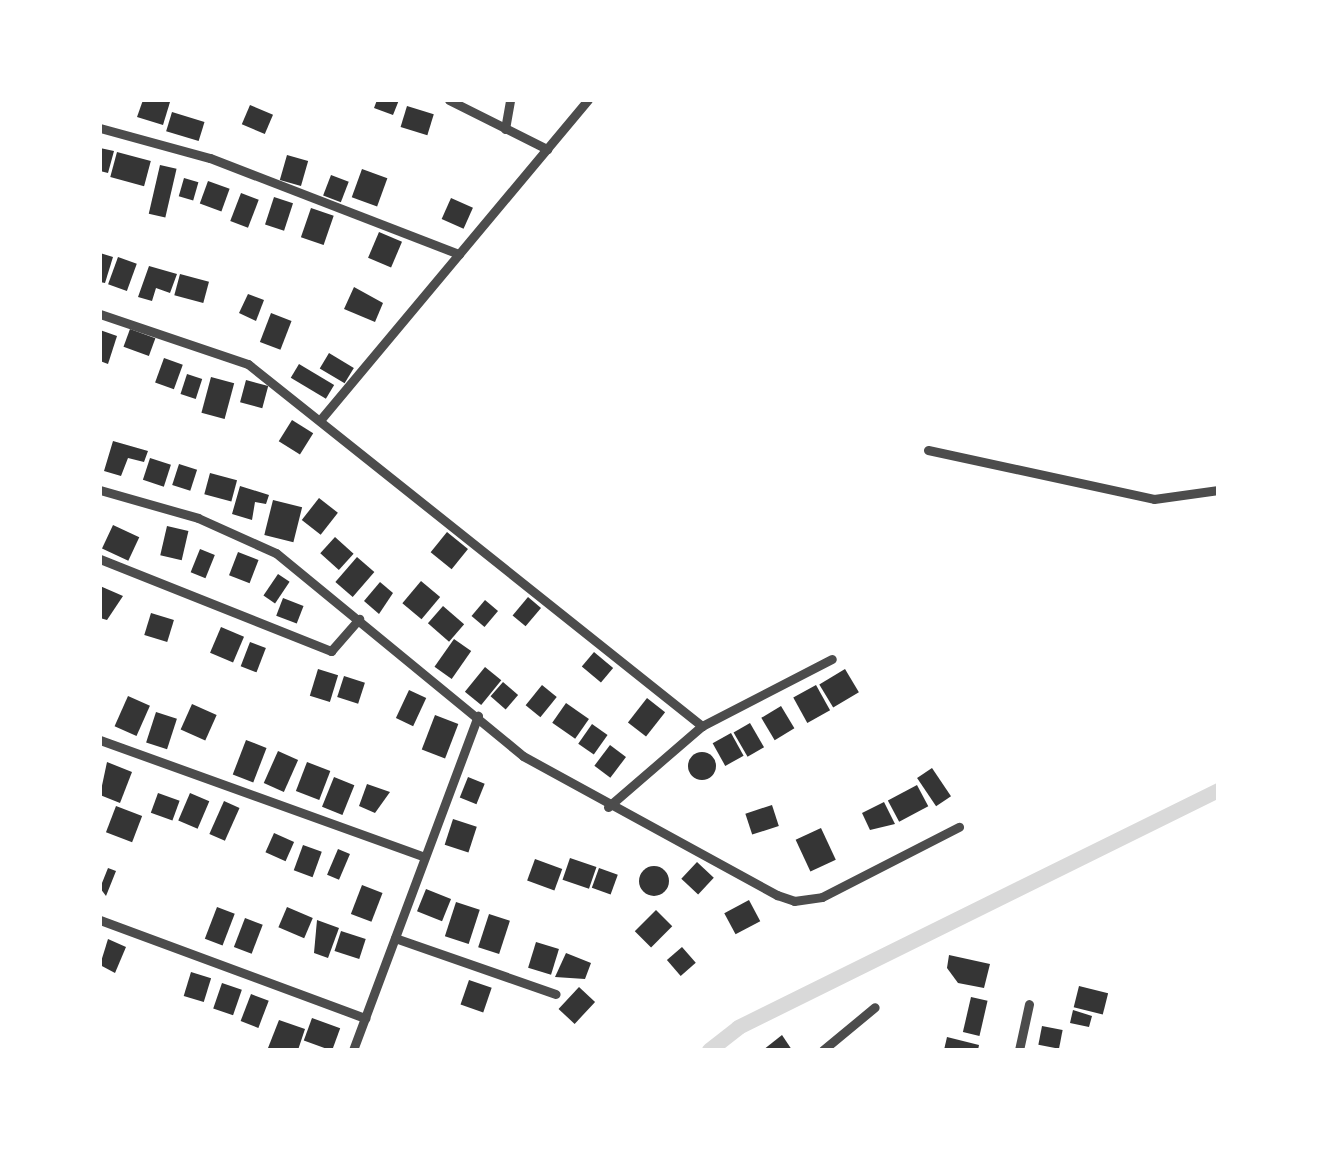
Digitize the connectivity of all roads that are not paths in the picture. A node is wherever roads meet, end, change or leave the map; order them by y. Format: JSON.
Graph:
{"nodes":[{"id":1,"x":449,"y":100,"type":"edge"},
{"id":2,"x":510,"y":100,"type":"edge"},
{"id":3,"x":588,"y":100,"type":"edge"},
{"id":4,"x":100,"y":128,"type":"edge"},
{"id":5,"x":505,"y":129,"type":"junction"},
{"id":6,"x":547,"y":149,"type":"junction"},
{"id":7,"x":459,"y":254,"type":"junction"},
{"id":8,"x":100,"y":314,"type":"edge"},
{"id":9,"x":321,"y":419,"type":"junction"},
{"id":10,"x":928,"y":450,"type":"dead end"},
{"id":11,"x":100,"y":490,"type":"edge"},
{"id":12,"x":1218,"y":490,"type":"edge"},
{"id":13,"x":100,"y":558,"type":"edge"},
{"id":14,"x":359,"y":619,"type":"junction"},
{"id":15,"x":832,"y":658,"type":"dead end"},
{"id":16,"x":478,"y":716,"type":"junction"},
{"id":17,"x":702,"y":726,"type":"junction"},
{"id":18,"x":100,"y":740,"type":"edge"},
{"id":19,"x":608,"y":807,"type":"junction"},
{"id":20,"x":959,"y":827,"type":"dead end"},
{"id":21,"x":424,"y":857,"type":"junction"},
{"id":22,"x":100,"y":920,"type":"edge"},
{"id":23,"x":395,"y":938,"type":"junction"},
{"id":24,"x":556,"y":994,"type":"dead end"},
{"id":25,"x":1029,"y":1004,"type":"dead end"},
{"id":26,"x":875,"y":1007,"type":"dead end"},
{"id":27,"x":365,"y":1018,"type":"junction"},
{"id":28,"x":353,"y":1050,"type":"edge"},
{"id":29,"x":823,"y":1050,"type":"edge"},
{"id":30,"x":1018,"y":1050,"type":"edge"}],
"edges":[{"from":1,"to":5,"type":"street"},
{"from":2,"to":5,"type":"street"},
{"from":3,"to":6,"type":"street"},
{"from":4,"to":7,"type":"street"},
{"from":5,"to":6,"type":"street"},
{"from":6,"to":7,"type":"street"},
{"from":7,"to":9,"type":"street"},
{"from":8,"to":9,"type":"street"},
{"from":9,"to":17,"type":"street"},
{"from":10,"to":12,"type":"street"},
{"from":11,"to":14,"type":"street"},
{"from":13,"to":14,"type":"street"},
{"from":14,"to":16,"type":"street"},
{"from":15,"to":17,"type":"street"},
{"from":16,"to":19,"type":"street"},
{"from":16,"to":21,"type":"street"},
{"from":17,"to":19,"type":"street"},
{"from":18,"to":21,"type":"street"},
{"from":19,"to":20,"type":"street"},
{"from":21,"to":23,"type":"street"},
{"from":22,"to":27,"type":"street"},
{"from":23,"to":24,"type":"street"},
{"from":23,"to":27,"type":"street"},
{"from":25,"to":30,"type":"street"},
{"from":26,"to":29,"type":"street"},
{"from":27,"to":28,"type":"street"}]}
